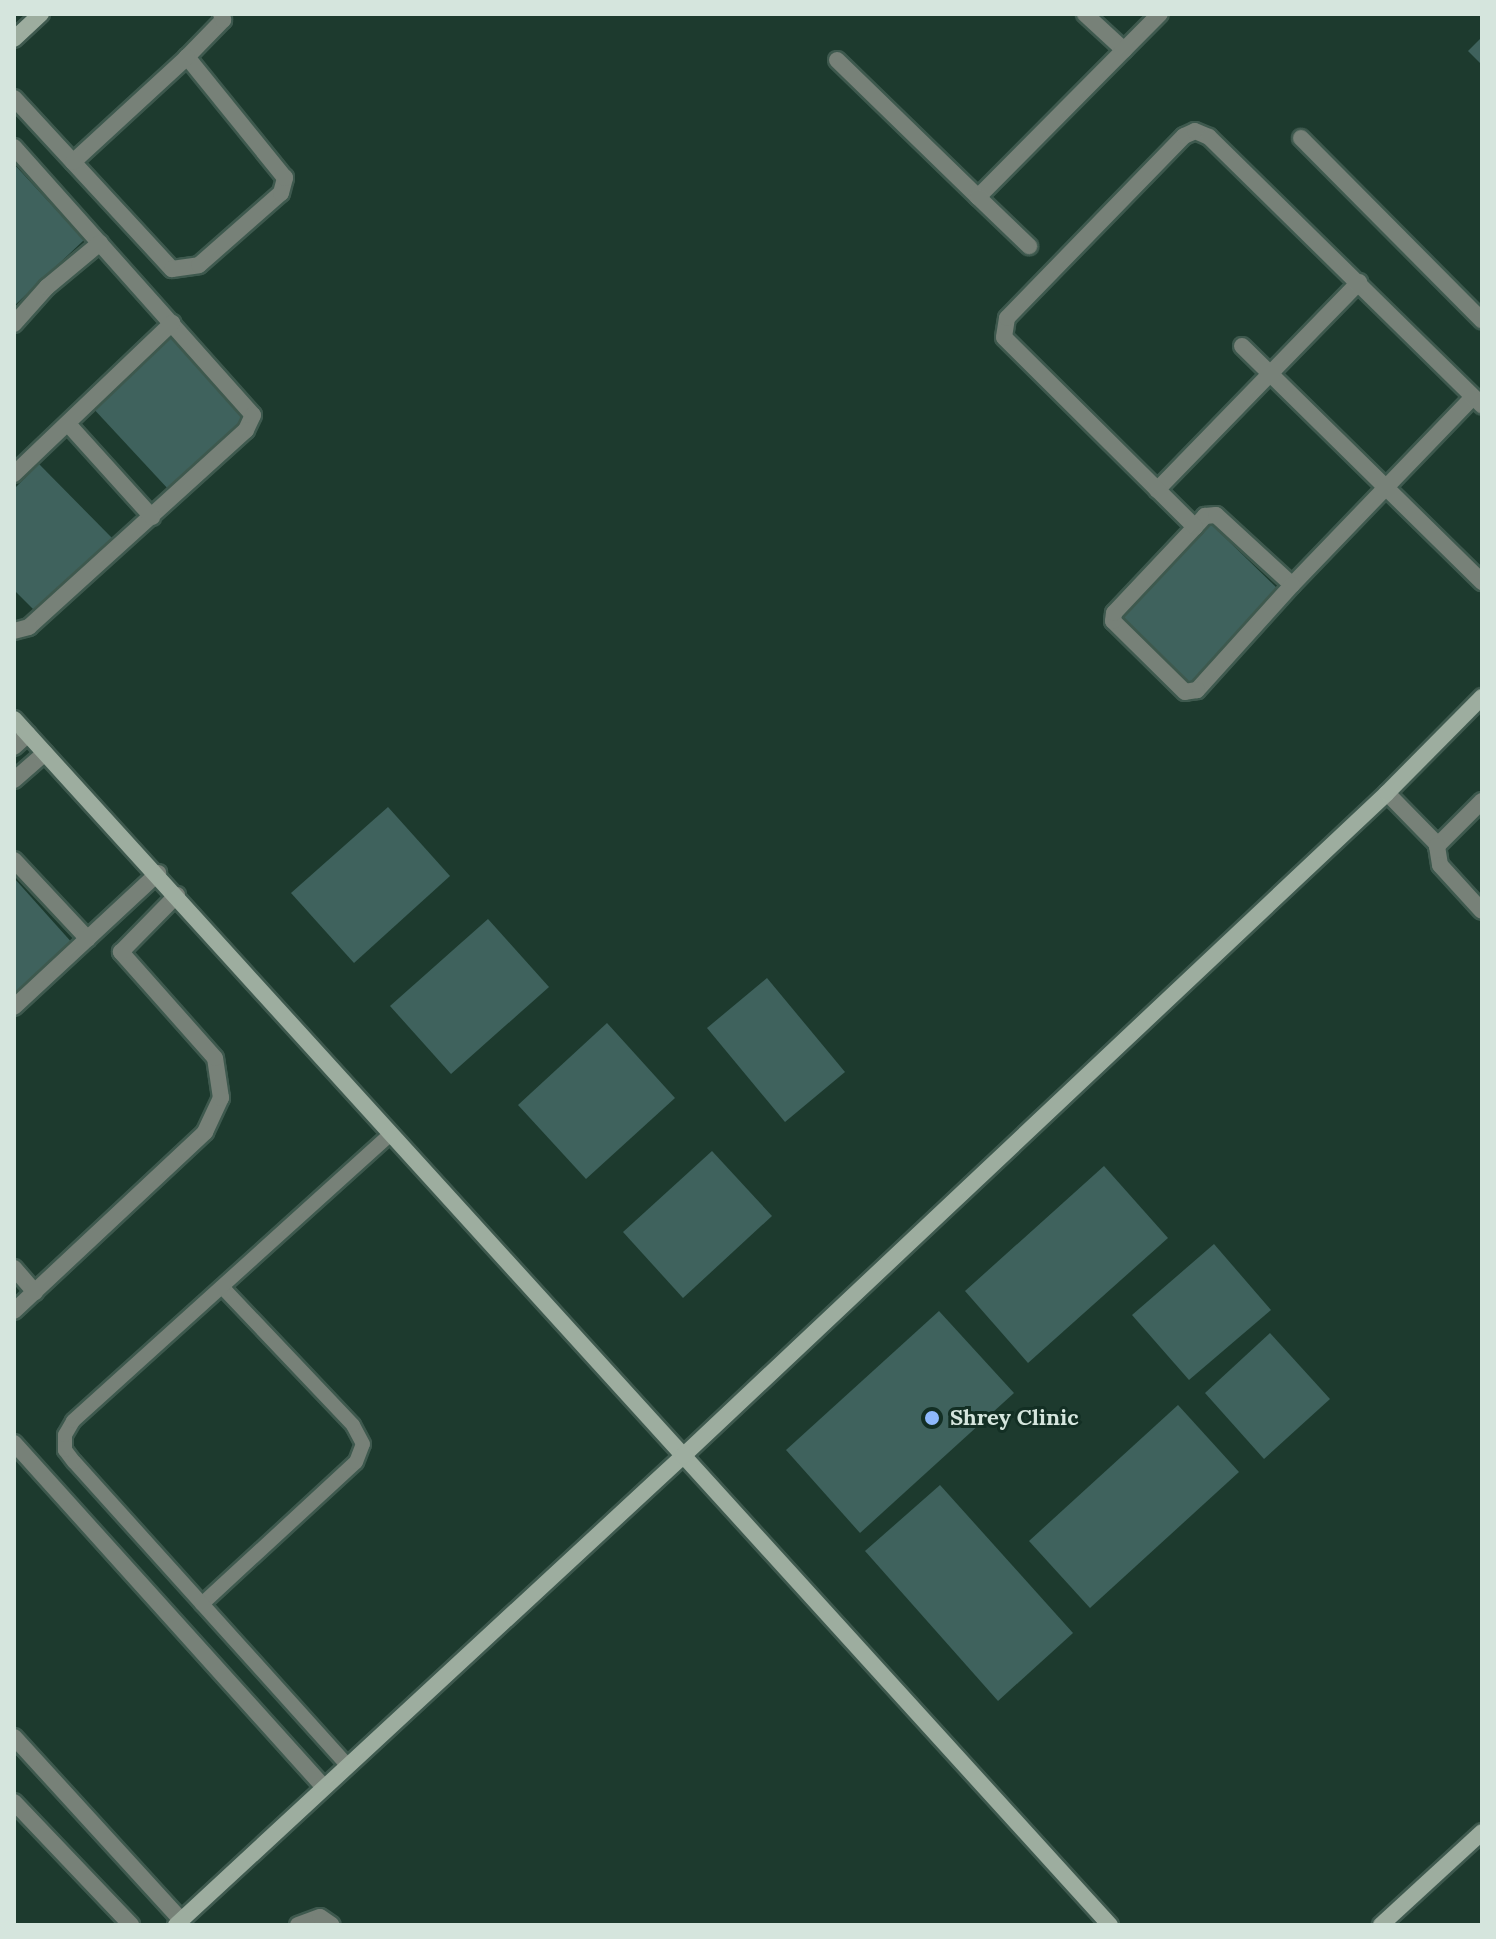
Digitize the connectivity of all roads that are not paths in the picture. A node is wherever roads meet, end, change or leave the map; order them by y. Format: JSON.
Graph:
{"nodes":[{"id":1,"x":41,"y":14,"type":"edge"},
{"id":2,"x":221,"y":14,"type":"edge"},
{"id":3,"x":1085,"y":14,"type":"edge"},
{"id":4,"x":1160,"y":14,"type":"edge"},
{"id":5,"x":14,"y":39,"type":"edge"},
{"id":6,"x":1124,"y":50,"type":"junction"},
{"id":7,"x":187,"y":57,"type":"junction"},
{"id":8,"x":837,"y":60,"type":"dead end"},
{"id":9,"x":14,"y":98,"type":"edge"},
{"id":10,"x":1301,"y":138,"type":"dead end"},
{"id":11,"x":14,"y":147,"type":"edge"},
{"id":12,"x":73,"y":162,"type":"junction"},
{"id":13,"x":978,"y":197,"type":"junction"},
{"id":14,"x":100,"y":243,"type":"junction"},
{"id":15,"x":1029,"y":246,"type":"dead end"},
{"id":16,"x":1359,"y":282,"type":"junction"},
{"id":17,"x":1482,"y":320,"type":"edge"},
{"id":18,"x":172,"y":323,"type":"junction"},
{"id":19,"x":14,"y":324,"type":"edge"},
{"id":20,"x":1242,"y":346,"type":"dead end"},
{"id":21,"x":1268,"y":372,"type":"junction"},
{"id":22,"x":1478,"y":401,"type":"edge"},
{"id":23,"x":69,"y":425,"type":"junction"},
{"id":24,"x":14,"y":474,"type":"edge"},
{"id":25,"x":1384,"y":487,"type":"junction"},
{"id":26,"x":1157,"y":490,"type":"junction"},
{"id":27,"x":152,"y":517,"type":"junction"},
{"id":28,"x":1195,"y":527,"type":"junction"},
{"id":29,"x":1482,"y":582,"type":"edge"},
{"id":30,"x":1292,"y":585,"type":"junction"},
{"id":31,"x":14,"y":631,"type":"edge"},
{"id":32,"x":1482,"y":697,"type":"edge"},
{"id":33,"x":14,"y":719,"type":"edge"},
{"id":34,"x":28,"y":734,"type":"junction"},
{"id":35,"x":14,"y":747,"type":"edge"},
{"id":36,"x":45,"y":753,"type":"junction"},
{"id":37,"x":14,"y":780,"type":"edge"},
{"id":38,"x":1387,"y":793,"type":"junction"},
{"id":39,"x":1482,"y":801,"type":"edge"},
{"id":40,"x":1438,"y":845,"type":"junction"},
{"id":41,"x":14,"y":860,"type":"edge"},
{"id":42,"x":158,"y":873,"type":"junction"},
{"id":43,"x":177,"y":895,"type":"junction"},
{"id":44,"x":1482,"y":911,"type":"edge"},
{"id":45,"x":88,"y":939,"type":"junction"},
{"id":46,"x":14,"y":1007,"type":"edge"},
{"id":47,"x":390,"y":1135,"type":"junction"},
{"id":48,"x":14,"y":1268,"type":"edge"},
{"id":49,"x":222,"y":1287,"type":"junction"},
{"id":50,"x":35,"y":1292,"type":"junction"},
{"id":51,"x":14,"y":1311,"type":"edge"},
{"id":52,"x":14,"y":1443,"type":"edge"},
{"id":53,"x":683,"y":1456,"type":"junction"},
{"id":54,"x":202,"y":1604,"type":"junction"},
{"id":55,"x":14,"y":1737,"type":"edge"},
{"id":56,"x":348,"y":1766,"type":"junction"},
{"id":57,"x":324,"y":1787,"type":"junction"},
{"id":58,"x":14,"y":1802,"type":"edge"},
{"id":59,"x":1482,"y":1832,"type":"edge"},
{"id":60,"x":178,"y":1922,"type":"edge"},
{"id":61,"x":131,"y":1925,"type":"edge"},
{"id":62,"x":298,"y":1925,"type":"edge"},
{"id":63,"x":332,"y":1925,"type":"edge"},
{"id":64,"x":1110,"y":1925,"type":"edge"},
{"id":65,"x":1381,"y":1925,"type":"edge"}],
"edges":[{"from":1,"to":5,"type":"street"},
{"from":2,"to":7,"type":"street"},
{"from":3,"to":6,"type":"street"},
{"from":4,"to":6,"type":"street"},
{"from":6,"to":13,"type":"street"},
{"from":7,"to":12,"type":"street"},
{"from":7,"to":12,"type":"street"},
{"from":8,"to":13,"type":"street"},
{"from":9,"to":12,"type":"street"},
{"from":10,"to":17,"type":"street"},
{"from":11,"to":14,"type":"street"},
{"from":13,"to":15,"type":"street"},
{"from":14,"to":18,"type":"street"},
{"from":14,"to":19,"type":"street"},
{"from":16,"to":21,"type":"street"},
{"from":16,"to":22,"type":"street"},
{"from":16,"to":26,"type":"street"},
{"from":18,"to":23,"type":"street"},
{"from":18,"to":27,"type":"street"},
{"from":20,"to":21,"type":"street"},
{"from":21,"to":25,"type":"street"},
{"from":21,"to":26,"type":"street"},
{"from":22,"to":25,"type":"street"},
{"from":23,"to":24,"type":"street"},
{"from":23,"to":27,"type":"street"},
{"from":25,"to":29,"type":"street"},
{"from":25,"to":30,"type":"street"},
{"from":26,"to":28,"type":"street"},
{"from":27,"to":31,"type":"street"},
{"from":28,"to":30,"type":"street"},
{"from":28,"to":30,"type":"street"},
{"from":32,"to":38,"type":"street"},
{"from":33,"to":34,"type":"street"},
{"from":34,"to":35,"type":"street"},
{"from":34,"to":36,"type":"street"},
{"from":36,"to":37,"type":"street"},
{"from":36,"to":42,"type":"street"},
{"from":38,"to":40,"type":"street"},
{"from":38,"to":53,"type":"street"},
{"from":39,"to":40,"type":"street"},
{"from":40,"to":44,"type":"street"},
{"from":41,"to":45,"type":"street"},
{"from":42,"to":43,"type":"street"},
{"from":42,"to":45,"type":"street"},
{"from":43,"to":47,"type":"street"},
{"from":43,"to":50,"type":"street"},
{"from":45,"to":46,"type":"street"},
{"from":47,"to":49,"type":"lane"},
{"from":47,"to":53,"type":"street"},
{"from":48,"to":50,"type":"street"},
{"from":49,"to":54,"type":"lane"},
{"from":49,"to":54,"type":"lane"},
{"from":50,"to":51,"type":"street"},
{"from":52,"to":57,"type":"street"},
{"from":53,"to":56,"type":"street"},
{"from":53,"to":64,"type":"street"},
{"from":54,"to":56,"type":"lane"},
{"from":55,"to":60,"type":"street"},
{"from":56,"to":57,"type":"street"},
{"from":57,"to":60,"type":"street"},
{"from":58,"to":61,"type":"street"},
{"from":59,"to":65,"type":"street"},
{"from":62,"to":63,"type":"street"}]}
